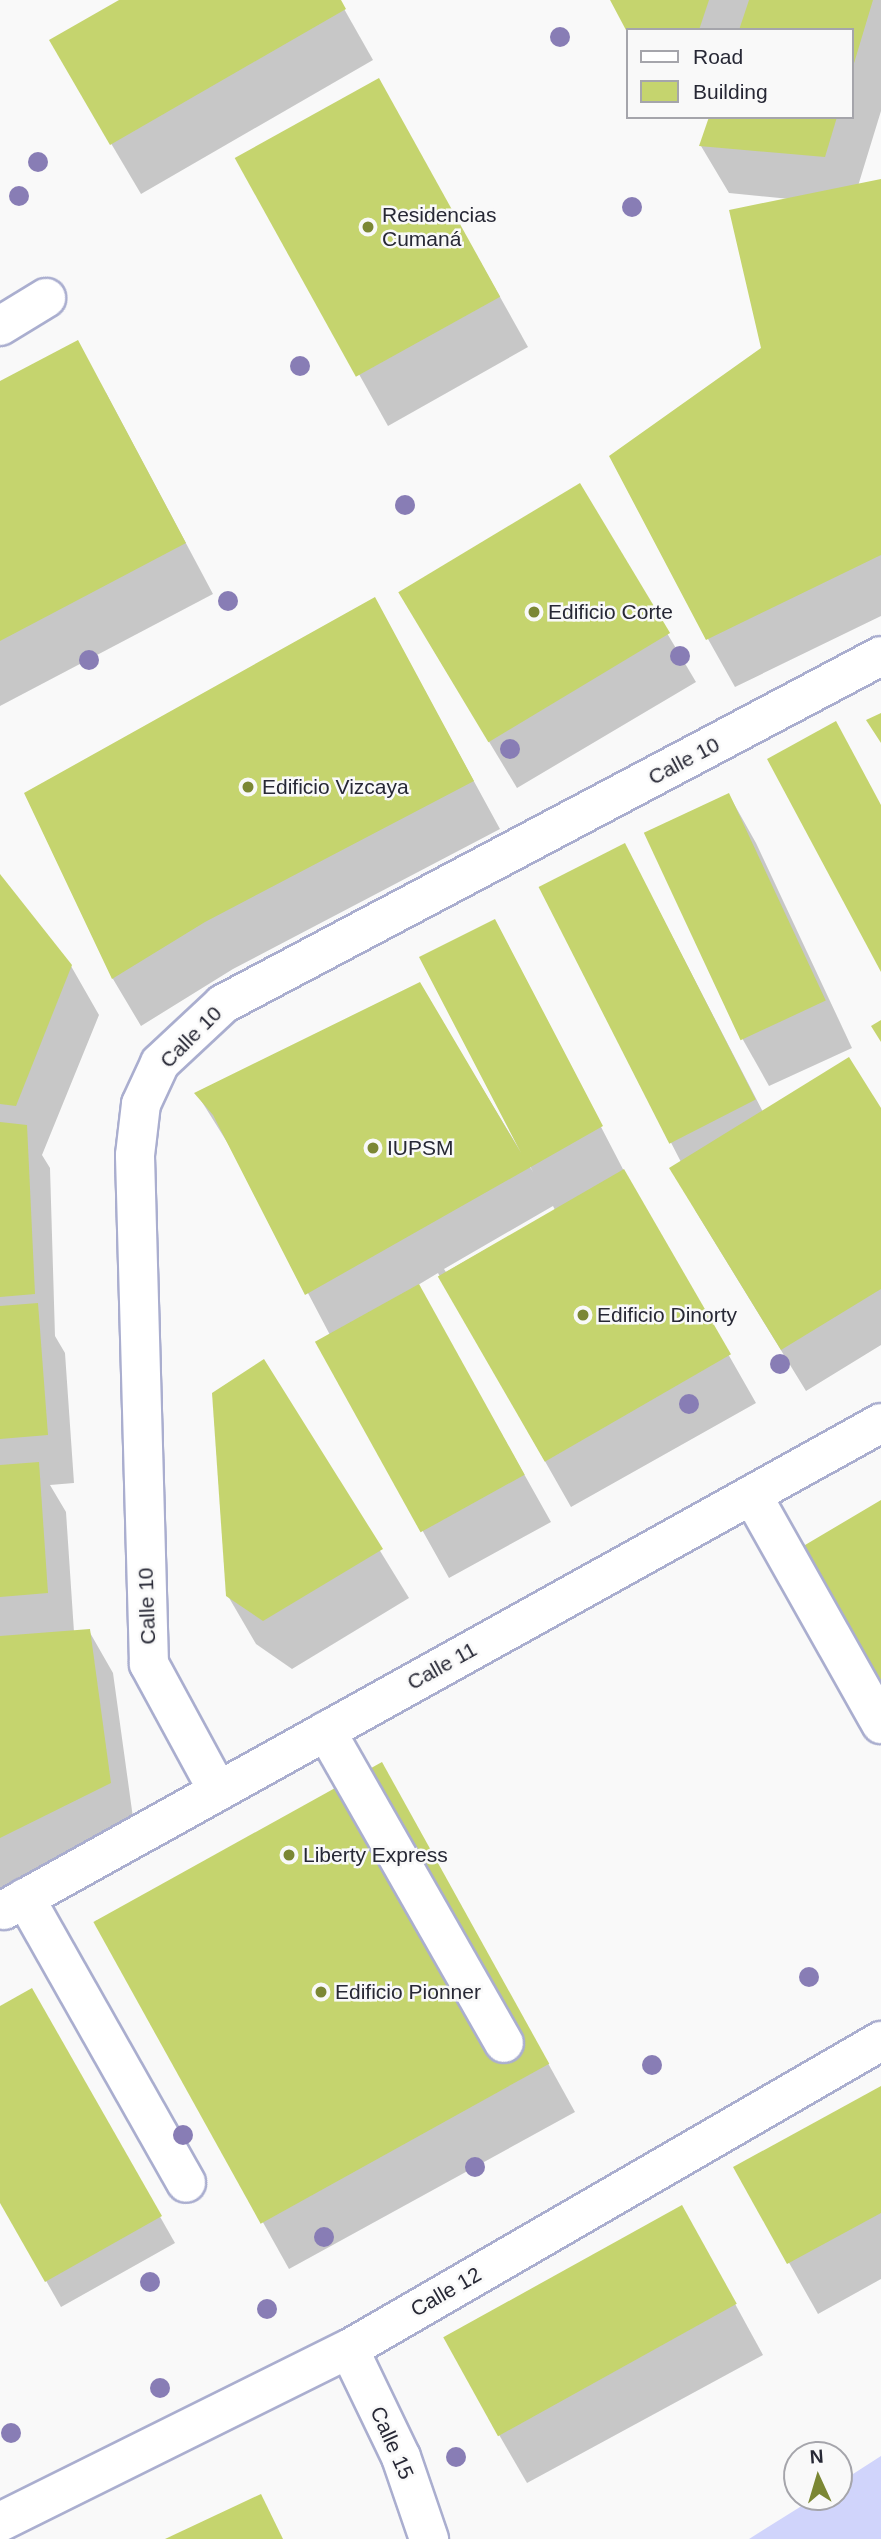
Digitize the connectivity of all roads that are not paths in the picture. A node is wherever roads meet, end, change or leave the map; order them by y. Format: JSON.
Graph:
{"nodes":[{"id":1,"x":46,"y":298,"type":"dead end"},
{"id":2,"x":0,"y":326,"type":"edge"},
{"id":3,"x":881,"y":656,"type":"edge"},
{"id":4,"x":881,"y":1423,"type":"edge"},
{"id":5,"x":752,"y":1495,"type":"junction"},
{"id":6,"x":881,"y":1724,"type":"edge"},
{"id":7,"x":326,"y":1731,"type":"junction"},
{"id":8,"x":218,"y":1791,"type":"junction"},
{"id":9,"x":881,"y":2041,"type":"edge"},
{"id":10,"x":504,"y":2043,"type":"dead end"},
{"id":11,"x":186,"y":2183,"type":"dead end"},
{"id":12,"x":349,"y":2349,"type":"junction"},
{"id":13,"x":0,"y":2522,"type":"edge"},
{"id":14,"x":429,"y":2539,"type":"edge"}],
"edges":[{"from":1,"to":2,"type":"street"},
{"from":3,"to":8,"type":"street","name":"Calle 10"},
{"from":4,"to":5,"type":"street","name":"Calle 11"},
{"from":5,"to":6,"type":"street"},
{"from":5,"to":7,"type":"street","name":"Calle 11"},
{"from":7,"to":8,"type":"street","name":"Calle 11"},
{"from":7,"to":10,"type":"street"},
{"from":8,"to":11,"type":"street","name":"Calle 11"},
{"from":9,"to":12,"type":"street","name":"Calle 12"},
{"from":12,"to":13,"type":"street","name":"Calle 12"},
{"from":12,"to":14,"type":"street","name":"Calle 15"}]}
